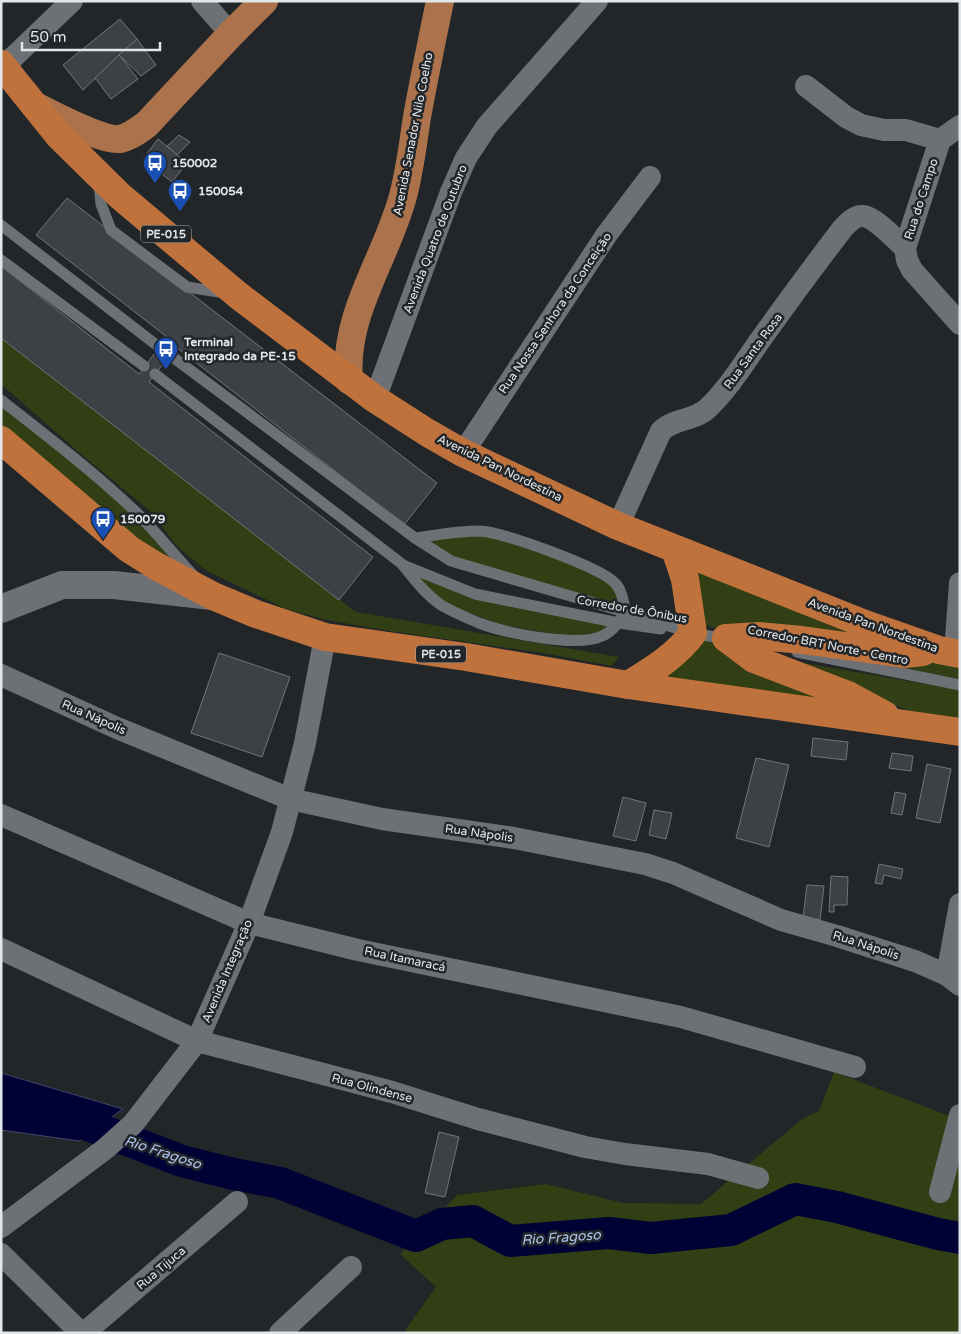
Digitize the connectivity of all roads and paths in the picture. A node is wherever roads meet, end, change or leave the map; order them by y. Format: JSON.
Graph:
{"nodes":[{"id":1,"x":72,"y":1,"type":"edge"},
{"id":2,"x":202,"y":1,"type":"edge"},
{"id":3,"x":264,"y":1,"type":"edge"},
{"id":4,"x":440,"y":1,"type":"edge"},
{"id":5,"x":597,"y":1,"type":"edge"},
{"id":6,"x":231,"y":34,"type":"junction"},
{"id":7,"x":2,"y":65,"type":"edge"},
{"id":8,"x":806,"y":86,"type":"dead end"},
{"id":9,"x":35,"y":106,"type":"junction"},
{"id":10,"x":960,"y":126,"type":"edge"},
{"id":11,"x":940,"y":140,"type":"junction"},
{"id":12,"x":650,"y":177,"type":"dead end"},
{"id":13,"x":1,"y":225,"type":"edge"},
{"id":14,"x":905,"y":248,"type":"junction"},
{"id":15,"x":1,"y":260,"type":"edge"},
{"id":16,"x":960,"y":324,"type":"edge"},
{"id":17,"x":159,"y":347,"type":"dead end"},
{"id":18,"x":170,"y":355,"type":"dead end"},
{"id":19,"x":144,"y":366,"type":"dead end"},
{"id":20,"x":155,"y":374,"type":"dead end"},
{"id":21,"x":349,"y":380,"type":"junction"},
{"id":22,"x":1,"y":400,"type":"edge"},
{"id":23,"x":375,"y":400,"type":"junction"},
{"id":24,"x":1,"y":440,"type":"edge"},
{"id":25,"x":463,"y":453,"type":"junction"},
{"id":26,"x":618,"y":526,"type":"junction"},
{"id":27,"x":415,"y":538,"type":"junction"},
{"id":28,"x":675,"y":549,"type":"junction"},
{"id":29,"x":402,"y":564,"type":"junction"},
{"id":30,"x":960,"y":583,"type":"edge"},
{"id":31,"x":213,"y":596,"type":"junction"},
{"id":32,"x":1,"y":609,"type":"edge"},
{"id":33,"x":626,"y":612,"type":"junction"},
{"id":34,"x":619,"y":623,"type":"junction"},
{"id":35,"x":692,"y":633,"type":"junction"},
{"id":36,"x":325,"y":637,"type":"junction"},
{"id":37,"x":726,"y":638,"type":"junction"},
{"id":38,"x":951,"y":652,"type":"edge"},
{"id":39,"x":1,"y":675,"type":"edge"},
{"id":40,"x":628,"y":685,"type":"junction"},
{"id":41,"x":960,"y":685,"type":"edge"},
{"id":42,"x":898,"y":723,"type":"junction"},
{"id":43,"x":960,"y":732,"type":"edge"},
{"id":44,"x":290,"y":799,"type":"junction"},
{"id":45,"x":1,"y":815,"type":"edge"},
{"id":46,"x":960,"y":904,"type":"edge"},
{"id":47,"x":249,"y":922,"type":"junction"},
{"id":48,"x":1,"y":950,"type":"edge"},
{"id":49,"x":953,"y":980,"type":"edge"},
{"id":50,"x":197,"y":1041,"type":"junction"},
{"id":51,"x":855,"y":1067,"type":"dead end"},
{"id":52,"x":960,"y":1116,"type":"edge"},
{"id":53,"x":758,"y":1178,"type":"dead end"},
{"id":54,"x":940,"y":1192,"type":"dead end"},
{"id":55,"x":237,"y":1202,"type":"dead end"},
{"id":56,"x":1,"y":1227,"type":"edge"},
{"id":57,"x":1,"y":1254,"type":"edge"},
{"id":58,"x":351,"y":1267,"type":"dead end"},
{"id":59,"x":83,"y":1333,"type":"edge"},
{"id":60,"x":280,"y":1333,"type":"edge"}],
"edges":[{"from":1,"to":7,"type":"street"},
{"from":2,"to":6,"type":"street"},
{"from":3,"to":6,"type":"main road"},
{"from":4,"to":21,"type":"main road","name":"Avenida Senador Nilo Coelho"},
{"from":5,"to":23,"type":"street","name":"Avenida Quatro de Outubro"},
{"from":6,"to":9,"type":"main road"},
{"from":7,"to":9,"type":"highway","name":"Avenida Pan Nordestina","number":"PE-015"},
{"from":8,"to":11,"type":"street"},
{"from":9,"to":21,"type":"highway","name":"Avenida Pan Nordestina","number":"PE-015"},
{"from":10,"to":11,"type":"street"},
{"from":11,"to":14,"type":"street","name":"Rua do Campo"},
{"from":12,"to":25,"type":"street","name":"Rua Nossa Senhora da Conceição"},
{"from":13,"to":17,"type":"lane"},
{"from":14,"to":16,"type":"street","name":"Rua do Campo"},
{"from":14,"to":26,"type":"street","name":"Rua Santa Rosa"},
{"from":15,"to":19,"type":"lane"},
{"from":18,"to":27,"type":"lane"},
{"from":20,"to":29,"type":"lane"},
{"from":21,"to":23,"type":"highway","name":"Avenida Pan Nordestina","number":"PE-015"},
{"from":22,"to":31,"type":"lane"},
{"from":23,"to":25,"type":"highway","name":"Avenida Pan Nordestina","number":"PE-015"},
{"from":24,"to":31,"type":"highway","number":"PE-015"},
{"from":25,"to":26,"type":"highway","name":"Avenida Pan Nordestina","number":"PE-015"},
{"from":26,"to":28,"type":"highway","name":"Avenida Pan Nordestina","number":"PE-015"},
{"from":27,"to":33,"type":"lane","name":"Corredor de Ônibus"},
{"from":27,"to":33,"type":"lane"},
{"from":28,"to":35,"type":"highway"},
{"from":28,"to":38,"type":"highway","name":"Avenida Pan Nordestina","number":"PE-015"},
{"from":29,"to":34,"type":"lane","name":"Corredor de Ônibus"},
{"from":29,"to":34,"type":"lane"},
{"from":30,"to":38,"type":"street"},
{"from":31,"to":32,"type":"main road"},
{"from":31,"to":36,"type":"highway","number":"PE-015"},
{"from":33,"to":34,"type":"lane"},
{"from":33,"to":35,"type":"lane","name":"Corredor de Ônibus"},
{"from":34,"to":35,"type":"lane","name":"Corredor de Ônibus"},
{"from":35,"to":37,"type":"lane","name":"Corredor BRT Norte - Centro"},
{"from":35,"to":40,"type":"highway"},
{"from":36,"to":40,"type":"highway","number":"PE-015"},
{"from":36,"to":44,"type":"street","name":"Avenida Integração"},
{"from":37,"to":38,"type":"highway"},
{"from":37,"to":41,"type":"lane","name":"Corredor BRT Norte - Centro"},
{"from":37,"to":42,"type":"highway"},
{"from":39,"to":44,"type":"street","name":"Rua Nápolis"},
{"from":40,"to":42,"type":"highway","number":"PE-015"},
{"from":42,"to":43,"type":"highway","number":"PE-015"},
{"from":44,"to":47,"type":"street","name":"Avenida Integração"},
{"from":44,"to":49,"type":"street","name":"Rua Nápolis"},
{"from":45,"to":47,"type":"street","name":"Rua Itamaracá"},
{"from":46,"to":49,"type":"street"},
{"from":47,"to":50,"type":"street","name":"Avenida Integração"},
{"from":47,"to":51,"type":"street","name":"Rua Itamaracá"},
{"from":48,"to":50,"type":"street","name":"Rua Olindense"},
{"from":50,"to":53,"type":"street","name":"Rua Olindense"},
{"from":50,"to":56,"type":"street","name":"Avenida Integração"},
{"from":52,"to":54,"type":"street"},
{"from":55,"to":59,"type":"street","name":"Rua Tijuca"},
{"from":57,"to":59,"type":"street"},
{"from":58,"to":60,"type":"street"}]}
